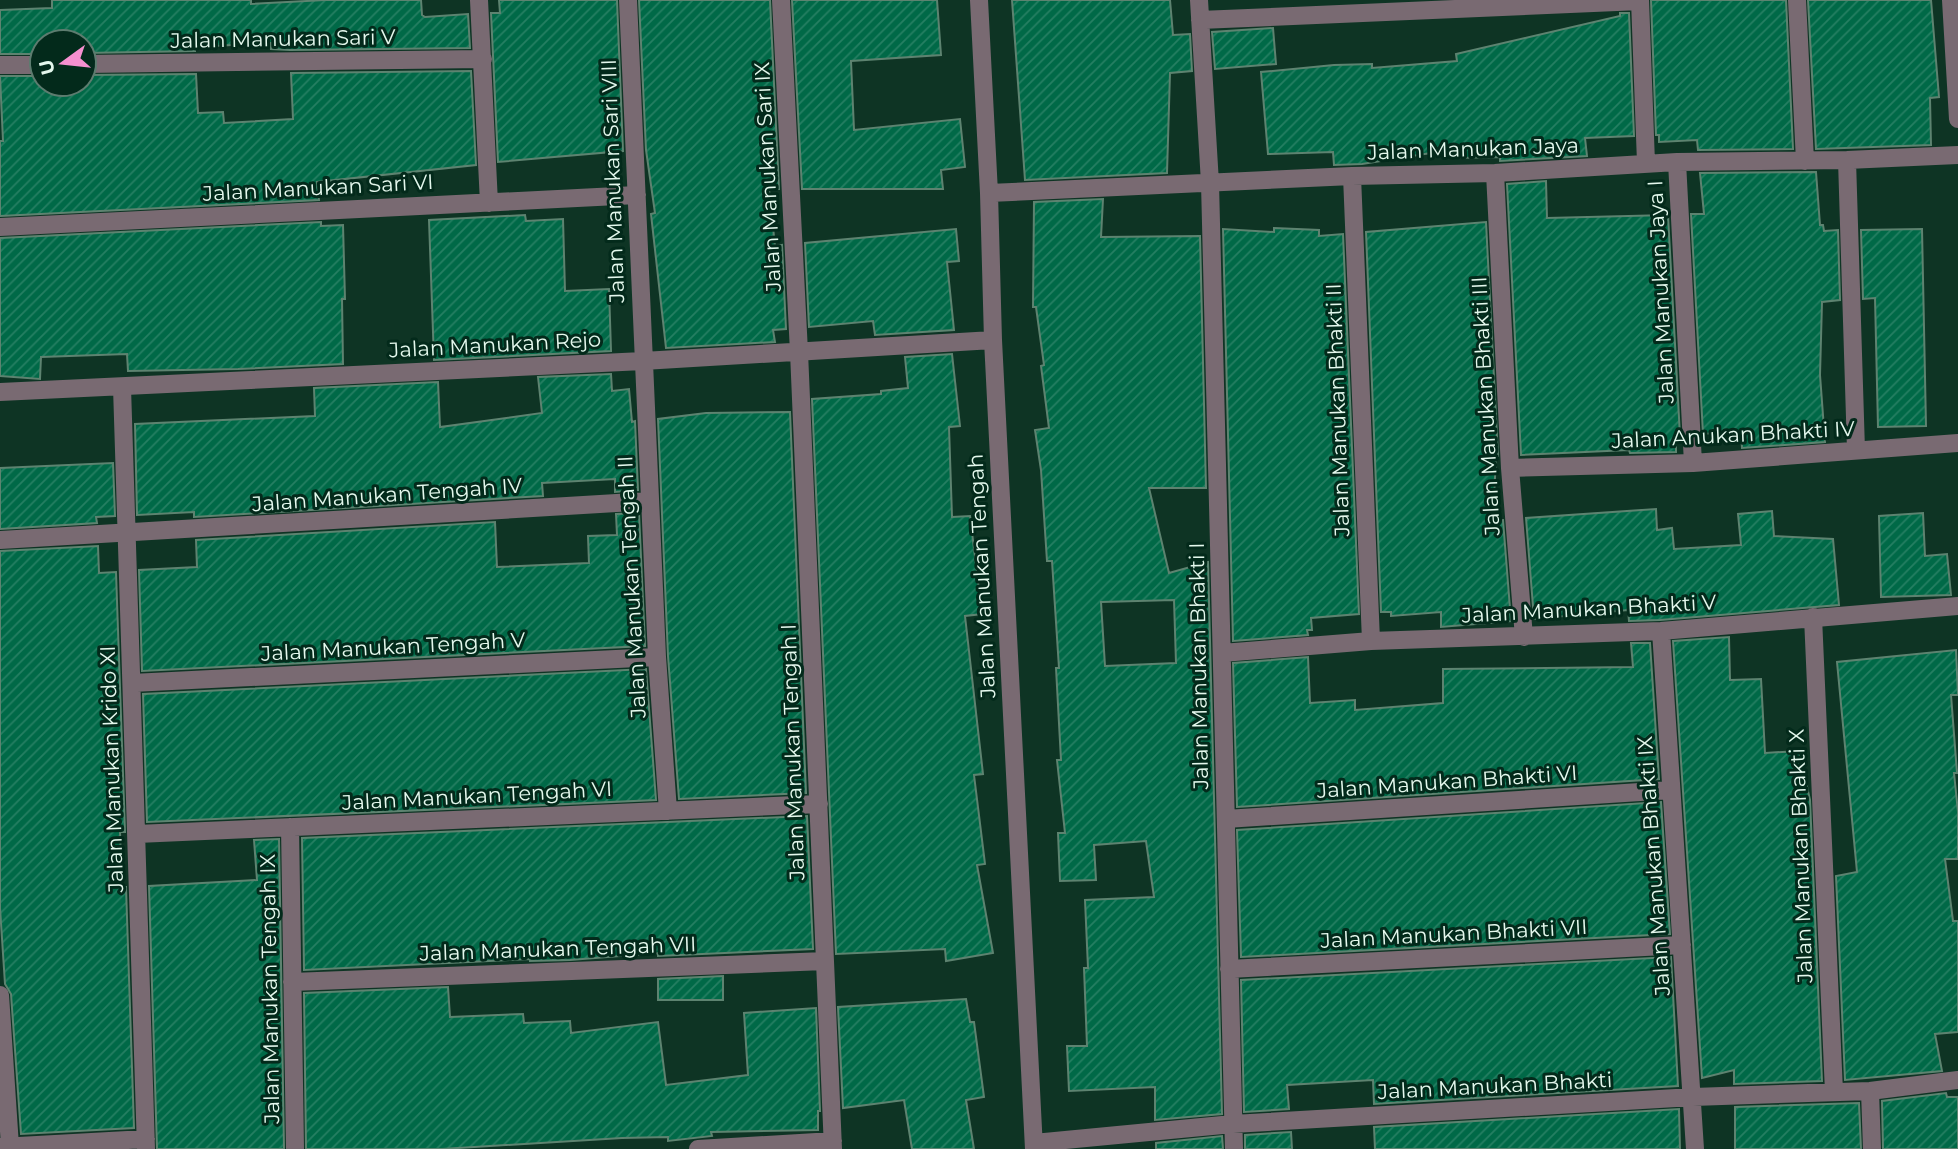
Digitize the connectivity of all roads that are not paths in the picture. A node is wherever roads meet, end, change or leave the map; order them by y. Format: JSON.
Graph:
{"nodes":[{"id":1,"x":480,"y":0,"type":"edge"},
{"id":2,"x":628,"y":0,"type":"edge"},
{"id":3,"x":781,"y":0,"type":"edge"},
{"id":4,"x":979,"y":0,"type":"edge"},
{"id":5,"x":1199,"y":0,"type":"edge"},
{"id":6,"x":1797,"y":0,"type":"edge"},
{"id":7,"x":1951,"y":0,"type":"edge"},
{"id":8,"x":1640,"y":1,"type":"edge"},
{"id":9,"x":1200,"y":20,"type":"junction"},
{"id":10,"x":483,"y":59,"type":"junction"},
{"id":11,"x":98,"y":64,"type":"edge"},
{"id":12,"x":0,"y":65,"type":"edge"},
{"id":13,"x":28,"y":65,"type":"edge"},
{"id":14,"x":1958,"y":119,"type":"edge"},
{"id":15,"x":1958,"y":155,"type":"edge"},
{"id":16,"x":1847,"y":160,"type":"junction"},
{"id":17,"x":1805,"y":161,"type":"junction"},
{"id":18,"x":1677,"y":162,"type":"junction"},
{"id":19,"x":1646,"y":163,"type":"junction"},
{"id":20,"x":1495,"y":173,"type":"junction"},
{"id":21,"x":1352,"y":176,"type":"junction"},
{"id":22,"x":1210,"y":183,"type":"junction"},
{"id":23,"x":989,"y":193,"type":"junction"},
{"id":24,"x":637,"y":194,"type":"junction"},
{"id":25,"x":489,"y":202,"type":"junction"},
{"id":26,"x":0,"y":227,"type":"edge"},
{"id":27,"x":993,"y":340,"type":"junction"},
{"id":28,"x":799,"y":352,"type":"junction"},
{"id":29,"x":643,"y":361,"type":"junction"},
{"id":30,"x":122,"y":387,"type":"junction"},
{"id":31,"x":0,"y":392,"type":"edge"},
{"id":32,"x":1958,"y":443,"type":"edge"},
{"id":33,"x":1856,"y":450,"type":"junction"},
{"id":34,"x":1693,"y":463,"type":"junction"},
{"id":35,"x":1510,"y":468,"type":"junction"},
{"id":36,"x":650,"y":501,"type":"junction"},
{"id":37,"x":127,"y":534,"type":"junction"},
{"id":38,"x":0,"y":540,"type":"edge"},
{"id":39,"x":1958,"y":606,"type":"edge"},
{"id":40,"x":1813,"y":617,"type":"junction"},
{"id":41,"x":1661,"y":631,"type":"junction"},
{"id":42,"x":1524,"y":636,"type":"junction"},
{"id":43,"x":1371,"y":641,"type":"junction"},
{"id":44,"x":1222,"y":653,"type":"junction"},
{"id":45,"x":657,"y":657,"type":"junction"},
{"id":46,"x":132,"y":683,"type":"junction"},
{"id":47,"x":1671,"y":790,"type":"junction"},
{"id":48,"x":818,"y":804,"type":"junction"},
{"id":49,"x":668,"y":811,"type":"junction"},
{"id":50,"x":1226,"y":819,"type":"junction"},
{"id":51,"x":290,"y":827,"type":"junction"},
{"id":52,"x":137,"y":834,"type":"junction"},
{"id":53,"x":1682,"y":946,"type":"junction"},
{"id":54,"x":825,"y":961,"type":"junction"},
{"id":55,"x":1229,"y":969,"type":"junction"},
{"id":56,"x":292,"y":982,"type":"junction"},
{"id":57,"x":0,"y":995,"type":"edge"},
{"id":58,"x":1958,"y":1080,"type":"edge"},
{"id":59,"x":1870,"y":1091,"type":"junction"},
{"id":60,"x":1834,"y":1092,"type":"junction"},
{"id":61,"x":1693,"y":1097,"type":"junction"},
{"id":62,"x":1233,"y":1125,"type":"junction"},
{"id":63,"x":146,"y":1144,"type":"edge"},
{"id":64,"x":833,"y":1145,"type":"edge"},
{"id":65,"x":1034,"y":1146,"type":"edge"},
{"id":66,"x":5,"y":1147,"type":"edge"},
{"id":67,"x":295,"y":1149,"type":"edge"},
{"id":68,"x":698,"y":1149,"type":"edge"},
{"id":69,"x":1234,"y":1149,"type":"edge"},
{"id":70,"x":1695,"y":1149,"type":"edge"},
{"id":71,"x":1872,"y":1149,"type":"edge"}],
"edges":[{"from":1,"to":10,"type":"street"},
{"from":2,"to":24,"type":"street","name":"Jalan Manukan Sari VIII"},
{"from":3,"to":28,"type":"street","name":"Jalan Manukan Sari IX"},
{"from":4,"to":23,"type":"street","name":"Jalan Manukan Tengah"},
{"from":5,"to":9,"type":"street","name":"Jalan Manukan Bhakti I"},
{"from":6,"to":17,"type":"street"},
{"from":7,"to":14,"type":"street"},
{"from":8,"to":9,"type":"street"},
{"from":8,"to":19,"type":"street"},
{"from":9,"to":22,"type":"street","name":"Jalan Manukan Bhakti I"},
{"from":10,"to":11,"type":"street","name":"Jalan Manukan Sari V"},
{"from":10,"to":25,"type":"street"},
{"from":12,"to":13,"type":"street"},
{"from":15,"to":16,"type":"street","name":"Jalan Manukan Jaya"},
{"from":16,"to":17,"type":"street","name":"Jalan Manukan Jaya"},
{"from":16,"to":33,"type":"street"},
{"from":17,"to":18,"type":"street","name":"Jalan Manukan Jaya"},
{"from":18,"to":19,"type":"street","name":"Jalan Manukan Jaya"},
{"from":18,"to":34,"type":"street","name":"Jalan Manukan Jaya I"},
{"from":19,"to":20,"type":"street","name":"Jalan Manukan Jaya"},
{"from":20,"to":21,"type":"street","name":"Jalan Manukan Jaya"},
{"from":20,"to":35,"type":"street","name":"Jalan Manukan Bhakti III"},
{"from":21,"to":22,"type":"street","name":"Jalan Manukan Jaya"},
{"from":21,"to":43,"type":"street","name":"Jalan Manukan Bhakti II"},
{"from":22,"to":23,"type":"street","name":"Jalan Manukan Jaya"},
{"from":22,"to":44,"type":"street","name":"Jalan Manukan Bhakti I"},
{"from":23,"to":27,"type":"street","name":"Jalan Manukan Tengah"},
{"from":24,"to":25,"type":"street","name":"Jalan Manukan Sari VI"},
{"from":24,"to":29,"type":"street","name":"Jalan Manukan Sari VIII"},
{"from":25,"to":26,"type":"street","name":"Jalan Manukan Sari VI"},
{"from":27,"to":28,"type":"street","name":"Jalan Manukan Rejo"},
{"from":27,"to":65,"type":"street","name":"Jalan Manukan Tengah"},
{"from":28,"to":29,"type":"street","name":"Jalan Manukan Rejo"},
{"from":28,"to":48,"type":"street","name":"Jalan Manukan Tengah I"},
{"from":29,"to":30,"type":"street","name":"Jalan Manukan Rejo"},
{"from":29,"to":36,"type":"street","name":"Jalan Manukan Tengah II"},
{"from":30,"to":31,"type":"street","name":"Jalan Manukan Rejo"},
{"from":30,"to":37,"type":"street","name":"Jalan Manukan Krido XI"},
{"from":32,"to":33,"type":"street","name":"Jalan Anukan Bhakti IV"},
{"from":33,"to":34,"type":"street","name":"Jalan Anukan Bhakti IV"},
{"from":34,"to":35,"type":"street","name":"Jalan Anukan Bhakti IV"},
{"from":35,"to":42,"type":"street","name":"Jalan Manukan Bhakti III"},
{"from":36,"to":37,"type":"street","name":"Jalan Manukan Tengah IV"},
{"from":36,"to":45,"type":"street","name":"Jalan Manukan Tengah II"},
{"from":37,"to":38,"type":"street","name":"Jalan Manukan Tengah IV"},
{"from":37,"to":46,"type":"street","name":"Jalan Manukan Krido XI"},
{"from":39,"to":40,"type":"street","name":"Jalan Manukan Bhakti V"},
{"from":40,"to":41,"type":"street","name":"Jalan Manukan Bhakti V"},
{"from":40,"to":60,"type":"street","name":"Jalan Manukan Bhakti X"},
{"from":41,"to":42,"type":"street","name":"Jalan Manukan Bhakti V"},
{"from":41,"to":47,"type":"street","name":"Jalan Manukan Bhakti IX"},
{"from":42,"to":43,"type":"street","name":"Jalan Manukan Bhakti V"},
{"from":43,"to":44,"type":"street","name":"Jalan Manukan Bhakti V"},
{"from":44,"to":50,"type":"street","name":"Jalan Manukan Bhakti I"},
{"from":45,"to":46,"type":"street","name":"Jalan Manukan Tengah V"},
{"from":45,"to":49,"type":"street","name":"Jalan Manukan Tengah II"},
{"from":46,"to":52,"type":"street","name":"Jalan Manukan Krido XI"},
{"from":47,"to":50,"type":"street","name":"Jalan Manukan Bhakti VI"},
{"from":47,"to":53,"type":"street","name":"Jalan Manukan Bhakti IX"},
{"from":48,"to":49,"type":"street","name":"Jalan Manukan Tengah VI"},
{"from":48,"to":54,"type":"street","name":"Jalan Manukan Tengah I"},
{"from":49,"to":51,"type":"street","name":"Jalan Manukan Tengah VI"},
{"from":50,"to":55,"type":"street","name":"Jalan Manukan Bhakti I"},
{"from":51,"to":52,"type":"street","name":"Jalan Manukan Tengah VI"},
{"from":51,"to":56,"type":"street","name":"Jalan Manukan Tengah IX"},
{"from":52,"to":63,"type":"street","name":"Jalan Manukan Krido XI"},
{"from":53,"to":55,"type":"street","name":"Jalan Manukan Bhakti VII"},
{"from":53,"to":61,"type":"street","name":"Jalan Manukan Bhakti IX"},
{"from":54,"to":56,"type":"street","name":"Jalan Manukan Tengah VII"},
{"from":54,"to":64,"type":"street","name":"Jalan Manukan Tengah I"},
{"from":55,"to":62,"type":"street","name":"Jalan Manukan Bhakti I"},
{"from":56,"to":67,"type":"street","name":"Jalan Manukan Tengah IX"},
{"from":57,"to":66,"type":"street"},
{"from":58,"to":59,"type":"street","name":"Jalan Manukan Bhakti"},
{"from":59,"to":60,"type":"street","name":"Jalan Manukan Bhakti"},
{"from":59,"to":71,"type":"street"},
{"from":60,"to":61,"type":"street","name":"Jalan Manukan Bhakti"},
{"from":61,"to":62,"type":"street","name":"Jalan Manukan Bhakti"},
{"from":61,"to":70,"type":"street","name":"Jalan Manukan Bhakti IX"},
{"from":62,"to":65,"type":"street","name":"Jalan Manukan Bhakti"},
{"from":62,"to":69,"type":"street","name":"Jalan Manukan Bhakti I"},
{"from":63,"to":66,"type":"street"},
{"from":64,"to":68,"type":"street"}]}
